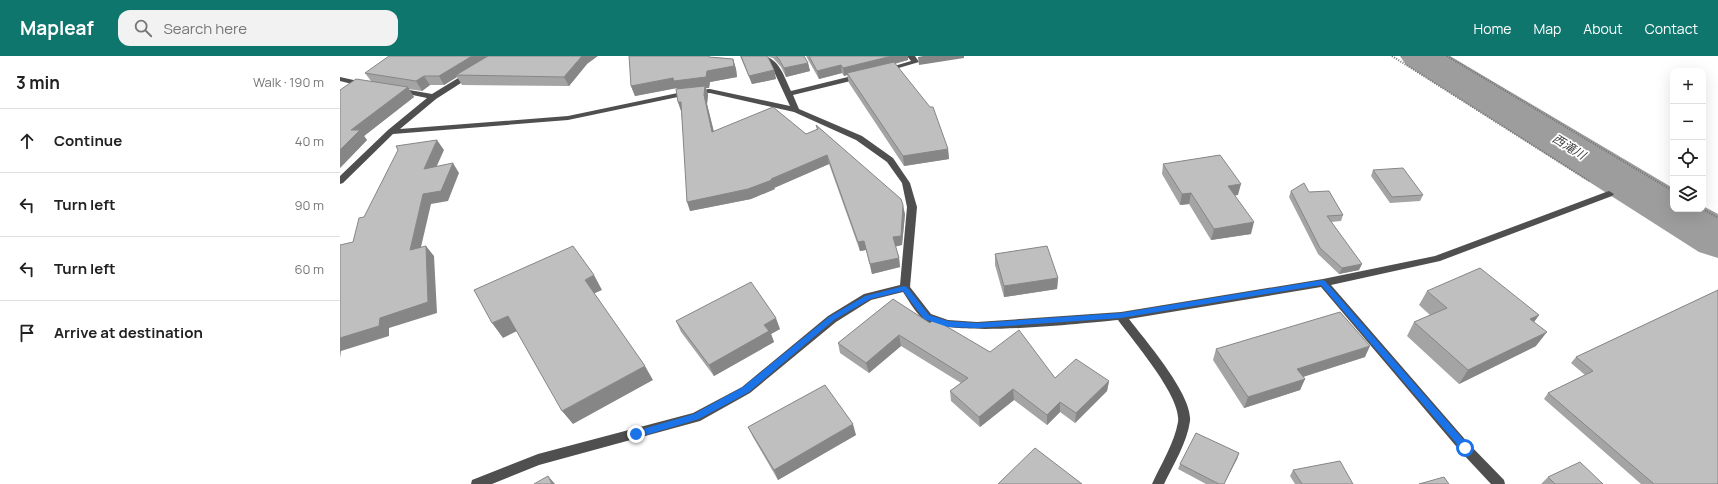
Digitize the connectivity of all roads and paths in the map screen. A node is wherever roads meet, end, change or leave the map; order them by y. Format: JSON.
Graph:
{"nodes":[{"id":1,"x":764,"y":56,"type":"edge"},
{"id":2,"x":911,"y":56,"type":"edge"},
{"id":3,"x":1392,"y":56,"type":"edge"},
{"id":4,"x":1447,"y":56,"type":"edge"},
{"id":5,"x":481,"y":68,"type":"edge"},
{"id":6,"x":340,"y":78,"type":"edge"},
{"id":7,"x":374,"y":86,"type":"edge"},
{"id":8,"x":389,"y":89,"type":"edge"},
{"id":9,"x":789,"y":94,"type":"junction"},
{"id":10,"x":433,"y":96,"type":"junction"},
{"id":11,"x":796,"y":110,"type":"junction"},
{"id":12,"x":391,"y":132,"type":"junction"},
{"id":13,"x":340,"y":181,"type":"edge"},
{"id":14,"x":1670,"y":189,"type":"edge"},
{"id":15,"x":1609,"y":194,"type":"joint"},
{"id":16,"x":1706,"y":211,"type":"edge"},
{"id":17,"x":1718,"y":218,"type":"edge"},
{"id":18,"x":1323,"y":283,"type":"junction"},
{"id":19,"x":904,"y":288,"type":"junction"},
{"id":20,"x":1121,"y":316,"type":"junction"},
{"id":21,"x":477,"y":484,"type":"edge"},
{"id":22,"x":1158,"y":484,"type":"edge"},
{"id":23,"x":1499,"y":484,"type":"edge"}],
"edges":[{"from":1,"to":9,"type":"street"},
{"from":2,"to":9,"type":"street"},
{"from":3,"to":15,"type":"path"},
{"from":4,"to":14,"type":"path"},
{"from":5,"to":10,"type":"street"},
{"from":6,"to":7,"type":"street"},
{"from":8,"to":10,"type":"street"},
{"from":9,"to":11,"type":"street"},
{"from":10,"to":12,"type":"street"},
{"from":11,"to":12,"type":"street"},
{"from":11,"to":19,"type":"street"},
{"from":12,"to":13,"type":"street"},
{"from":15,"to":18,"type":"street"},
{"from":16,"to":17,"type":"path"},
{"from":18,"to":20,"type":"street"},
{"from":18,"to":23,"type":"street"},
{"from":19,"to":20,"type":"street"},
{"from":19,"to":21,"type":"street"},
{"from":20,"to":22,"type":"street"}]}
